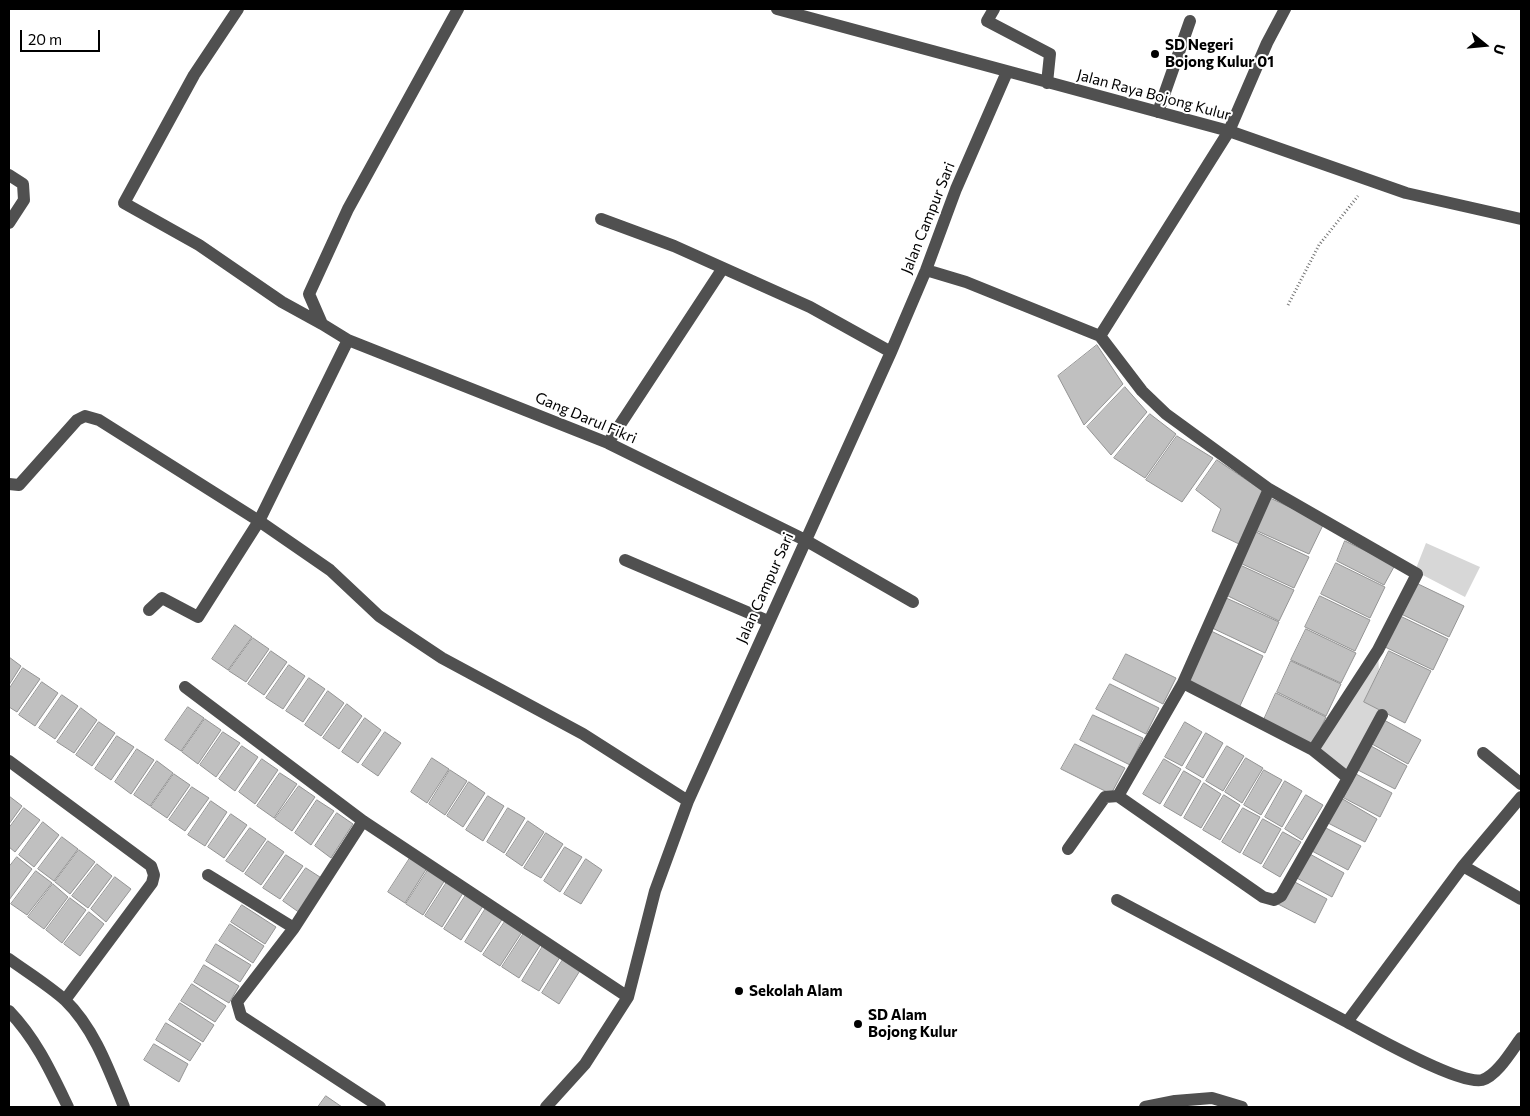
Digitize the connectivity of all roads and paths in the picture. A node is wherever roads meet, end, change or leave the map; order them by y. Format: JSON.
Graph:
{"nodes":[{"id":1,"x":238,"y":9,"type":"edge"},
{"id":2,"x":458,"y":9,"type":"edge"},
{"id":3,"x":780,"y":9,"type":"edge"},
{"id":4,"x":994,"y":9,"type":"edge"},
{"id":5,"x":1285,"y":9,"type":"edge"},
{"id":6,"x":1190,"y":21,"type":"dead end"},
{"id":7,"x":1007,"y":72,"type":"junction"},
{"id":8,"x":1048,"y":83,"type":"junction"},
{"id":9,"x":1158,"y":112,"type":"junction"},
{"id":10,"x":1229,"y":131,"type":"junction"},
{"id":11,"x":9,"y":174,"type":"edge"},
{"id":12,"x":1369,"y":182,"type":"junction"},
{"id":13,"x":601,"y":219,"type":"dead end"},
{"id":14,"x":1521,"y":219,"type":"edge"},
{"id":15,"x":9,"y":223,"type":"edge"},
{"id":16,"x":722,"y":268,"type":"junction"},
{"id":17,"x":926,"y":270,"type":"junction"},
{"id":18,"x":1288,"y":305,"type":"dead end"},
{"id":19,"x":322,"y":324,"type":"junction"},
{"id":20,"x":1100,"y":336,"type":"junction"},
{"id":21,"x":348,"y":340,"type":"junction"},
{"id":22,"x":891,"y":352,"type":"junction"},
{"id":23,"x":608,"y":443,"type":"junction"},
{"id":24,"x":9,"y":484,"type":"edge"},
{"id":25,"x":1269,"y":489,"type":"junction"},
{"id":26,"x":259,"y":521,"type":"junction"},
{"id":27,"x":805,"y":540,"type":"junction"},
{"id":28,"x":625,"y":560,"type":"dead end"},
{"id":29,"x":913,"y":602,"type":"dead end"},
{"id":30,"x":149,"y":610,"type":"dead end"},
{"id":31,"x":768,"y":621,"type":"junction"},
{"id":32,"x":1183,"y":683,"type":"junction"},
{"id":33,"x":185,"y":687,"type":"dead end"},
{"id":34,"x":1382,"y":714,"type":"dead end"},
{"id":35,"x":1313,"y":750,"type":"junction"},
{"id":36,"x":1483,"y":753,"type":"dead end"},
{"id":37,"x":9,"y":761,"type":"edge"},
{"id":38,"x":1348,"y":778,"type":"junction"},
{"id":39,"x":1521,"y":784,"type":"edge"},
{"id":40,"x":1118,"y":796,"type":"junction"},
{"id":41,"x":1521,"y":797,"type":"edge"},
{"id":42,"x":688,"y":801,"type":"junction"},
{"id":43,"x":363,"y":821,"type":"junction"},
{"id":44,"x":1068,"y":849,"type":"dead end"},
{"id":45,"x":1463,"y":866,"type":"junction"},
{"id":46,"x":208,"y":875,"type":"dead end"},
{"id":47,"x":1521,"y":899,"type":"edge"},
{"id":48,"x":1117,"y":900,"type":"dead end"},
{"id":49,"x":294,"y":928,"type":"junction"},
{"id":50,"x":9,"y":959,"type":"edge"},
{"id":51,"x":628,"y":997,"type":"junction"},
{"id":52,"x":65,"y":1000,"type":"junction"},
{"id":53,"x":9,"y":1011,"type":"edge"},
{"id":54,"x":1347,"y":1022,"type":"junction"},
{"id":55,"x":1521,"y":1038,"type":"edge"},
{"id":56,"x":1211,"y":1102,"type":"edge"},
{"id":57,"x":68,"y":1107,"type":"edge"},
{"id":58,"x":124,"y":1107,"type":"edge"},
{"id":59,"x":380,"y":1107,"type":"edge"},
{"id":60,"x":546,"y":1107,"type":"edge"},
{"id":61,"x":1145,"y":1107,"type":"edge"},
{"id":62,"x":1242,"y":1107,"type":"edge"}],
"edges":[{"from":1,"to":19,"type":"street","name":"Gang Darul Fikri"},
{"from":2,"to":19,"type":"street"},
{"from":3,"to":7,"type":"street","name":"Jalan Raya Bojong Kulur"},
{"from":4,"to":8,"type":"street"},
{"from":5,"to":10,"type":"street"},
{"from":6,"to":9,"type":"street"},
{"from":7,"to":8,"type":"street","name":"Jalan Raya Bojong Kulur"},
{"from":7,"to":17,"type":"street","name":"Jalan Campur Sari"},
{"from":8,"to":9,"type":"street","name":"Jalan Raya Bojong Kulur"},
{"from":9,"to":10,"type":"street","name":"Jalan Raya Bojong Kulur"},
{"from":10,"to":12,"type":"street","name":"Jalan Raya Bojong Kulur"},
{"from":10,"to":20,"type":"street"},
{"from":11,"to":15,"type":"street"},
{"from":12,"to":14,"type":"street","name":"Jalan Raya Bojong Kulur"},
{"from":12,"to":18,"type":"path"},
{"from":13,"to":16,"type":"street"},
{"from":16,"to":22,"type":"street"},
{"from":16,"to":23,"type":"street"},
{"from":17,"to":20,"type":"street"},
{"from":17,"to":22,"type":"street","name":"Jalan Campur Sari"},
{"from":19,"to":21,"type":"street","name":"Gang Darul Fikri"},
{"from":20,"to":25,"type":"street"},
{"from":21,"to":23,"type":"street","name":"Gang Darul Fikri"},
{"from":21,"to":26,"type":"street"},
{"from":22,"to":27,"type":"street","name":"Jalan Campur Sari"},
{"from":23,"to":27,"type":"street","name":"Gang Darul Fikri"},
{"from":24,"to":26,"type":"street"},
{"from":25,"to":32,"type":"street"},
{"from":25,"to":35,"type":"street"},
{"from":26,"to":30,"type":"street"},
{"from":26,"to":42,"type":"street"},
{"from":27,"to":29,"type":"street","name":"Gang Darul Fikri"},
{"from":27,"to":31,"type":"street","name":"Jalan Campur Sari"},
{"from":28,"to":31,"type":"street"},
{"from":31,"to":42,"type":"street","name":"Jalan Campur Sari"},
{"from":32,"to":35,"type":"street"},
{"from":32,"to":40,"type":"street"},
{"from":33,"to":43,"type":"street"},
{"from":34,"to":38,"type":"street"},
{"from":35,"to":38,"type":"street"},
{"from":36,"to":39,"type":"street"},
{"from":37,"to":52,"type":"street"},
{"from":38,"to":40,"type":"street"},
{"from":40,"to":44,"type":"street"},
{"from":41,"to":45,"type":"street"},
{"from":42,"to":51,"type":"street","name":"Jalan Campur Sari"},
{"from":43,"to":49,"type":"street"},
{"from":43,"to":51,"type":"street"},
{"from":45,"to":47,"type":"street"},
{"from":45,"to":54,"type":"street"},
{"from":46,"to":49,"type":"street"},
{"from":48,"to":54,"type":"street"},
{"from":49,"to":59,"type":"street"},
{"from":50,"to":52,"type":"street"},
{"from":51,"to":60,"type":"street","name":"Jalan Campur Sari"},
{"from":52,"to":58,"type":"street"},
{"from":53,"to":57,"type":"street"},
{"from":54,"to":55,"type":"street"},
{"from":56,"to":61,"type":"street"},
{"from":56,"to":62,"type":"street"}]}
